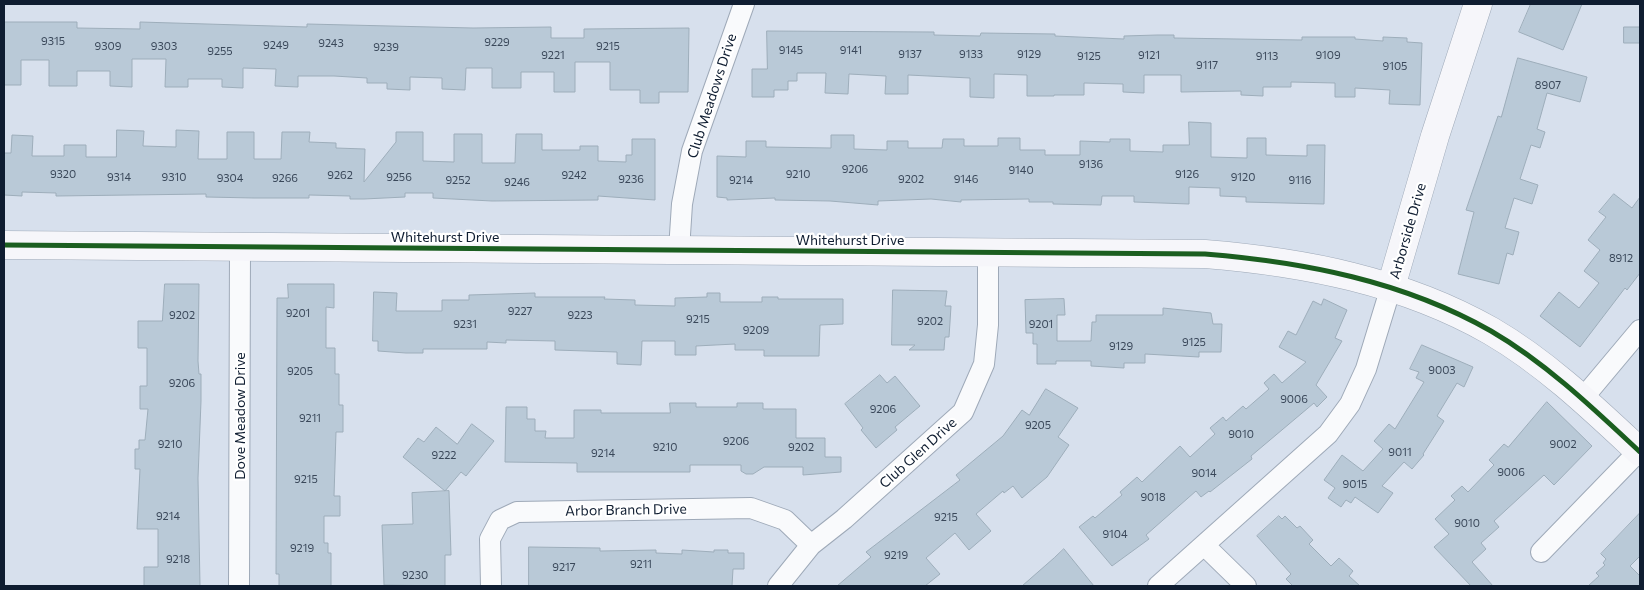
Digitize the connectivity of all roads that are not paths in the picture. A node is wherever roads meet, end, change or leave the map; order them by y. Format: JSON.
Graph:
{"nodes":[{"id":1,"x":744,"y":4,"type":"edge"},
{"id":2,"x":1478,"y":4,"type":"edge"},
{"id":3,"x":4,"y":245,"type":"edge"},
{"id":4,"x":240,"y":246,"type":"junction"},
{"id":5,"x":679,"y":250,"type":"junction"},
{"id":6,"x":988,"y":253,"type":"junction"},
{"id":7,"x":1391,"y":288,"type":"junction"},
{"id":8,"x":1640,"y":330,"type":"edge"},
{"id":9,"x":1583,"y":398,"type":"junction"},
{"id":10,"x":1640,"y":452,"type":"edge"},
{"id":11,"x":811,"y":545,"type":"junction"},
{"id":12,"x":1205,"y":546,"type":"junction"},
{"id":13,"x":1541,"y":552,"type":"dead end"},
{"id":14,"x":239,"y":586,"type":"edge"},
{"id":15,"x":491,"y":586,"type":"edge"},
{"id":16,"x":778,"y":586,"type":"edge"},
{"id":17,"x":1158,"y":586,"type":"edge"},
{"id":18,"x":1246,"y":586,"type":"edge"}],
"edges":[{"from":1,"to":5,"type":"street","name":"Club Meadows Drive"},
{"from":2,"to":7,"type":"street","name":"Arborside Drive"},
{"from":3,"to":4,"type":"street","name":"Whitehurst Drive"},
{"from":4,"to":5,"type":"street","name":"Whitehurst Drive"},
{"from":4,"to":14,"type":"street","name":"Dove Meadow Drive"},
{"from":5,"to":6,"type":"street","name":"Whitehurst Drive"},
{"from":6,"to":7,"type":"street","name":"Whitehurst Drive"},
{"from":6,"to":11,"type":"street","name":"Club Glen Drive"},
{"from":7,"to":9,"type":"street","name":"Whitehurst Drive"},
{"from":7,"to":12,"type":"street","name":"Arborside Drive"},
{"from":8,"to":9,"type":"street"},
{"from":9,"to":10,"type":"street","name":"Whitehurst Drive"},
{"from":10,"to":13,"type":"street"},
{"from":11,"to":15,"type":"street","name":"Arbor Branch Drive"},
{"from":11,"to":16,"type":"street","name":"Club Glen Drive"},
{"from":12,"to":17,"type":"street","name":"Arborside Drive"},
{"from":12,"to":18,"type":"street"}]}
